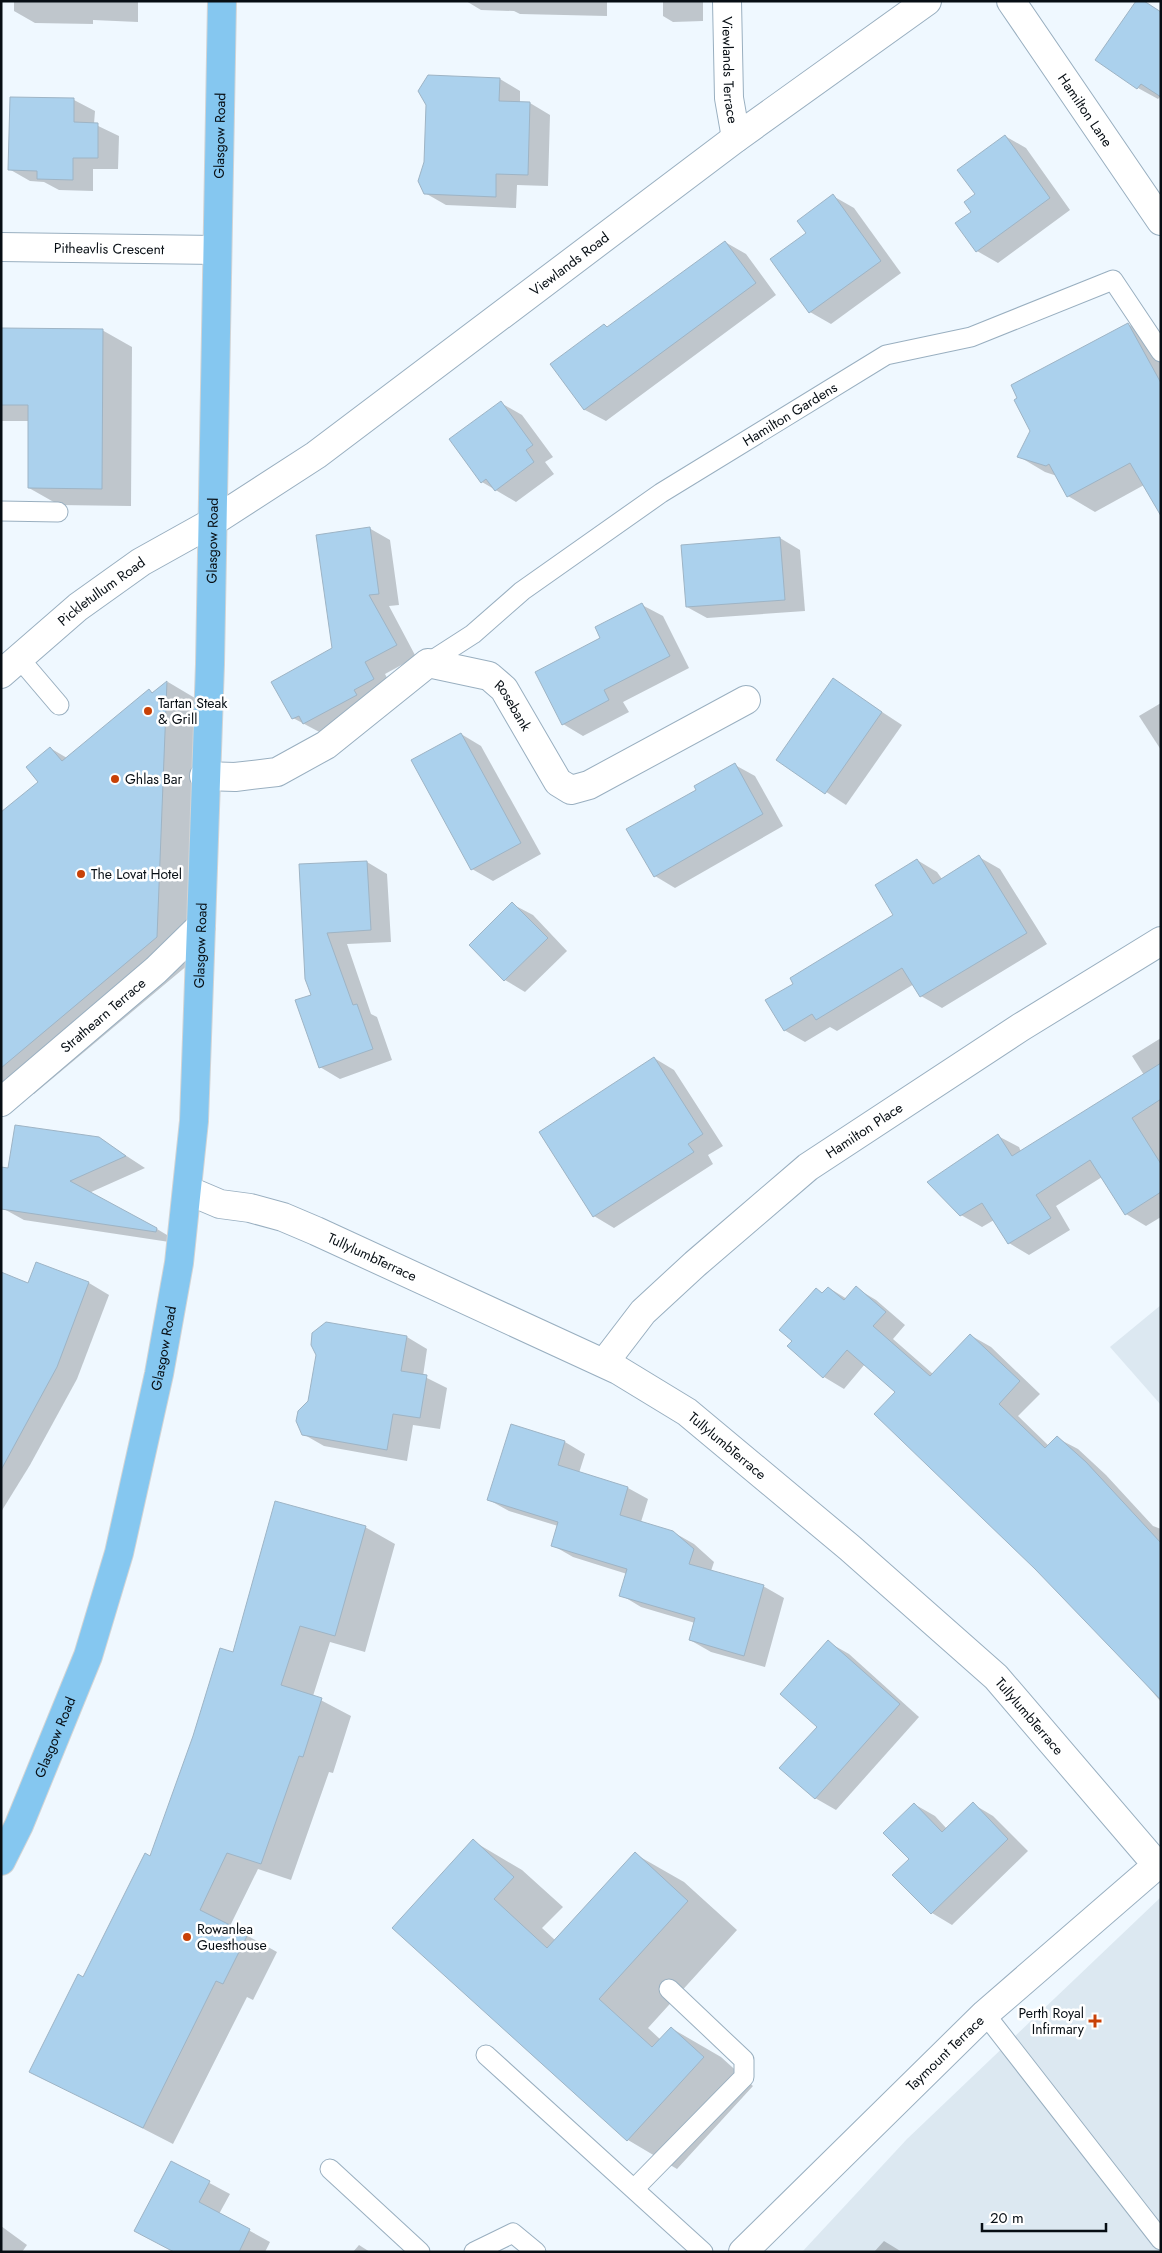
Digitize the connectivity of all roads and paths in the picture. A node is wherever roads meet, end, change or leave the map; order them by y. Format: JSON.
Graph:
{"nodes":[{"id":1,"x":222,"y":1,"type":"edge"},
{"id":2,"x":727,"y":1,"type":"edge"},
{"id":3,"x":928,"y":1,"type":"edge"},
{"id":4,"x":1011,"y":1,"type":"edge"},
{"id":5,"x":736,"y":138,"type":"junction"},
{"id":6,"x":1161,"y":221,"type":"edge"},
{"id":7,"x":1,"y":247,"type":"edge"},
{"id":8,"x":216,"y":250,"type":"junction"},
{"id":9,"x":1161,"y":352,"type":"edge"},
{"id":10,"x":1,"y":511,"type":"edge"},
{"id":11,"x":58,"y":512,"type":"dead end"},
{"id":12,"x":211,"y":523,"type":"junction"},
{"id":13,"x":428,"y":663,"type":"junction"},
{"id":14,"x":10,"y":666,"type":"edge"},
{"id":15,"x":746,"y":700,"type":"dead end"},
{"id":16,"x":59,"y":705,"type":"dead end"},
{"id":17,"x":204,"y":776,"type":"junction"},
{"id":18,"x":201,"y":926,"type":"junction"},
{"id":19,"x":1161,"y":941,"type":"edge"},
{"id":20,"x":1,"y":1102,"type":"edge"},
{"id":21,"x":187,"y":1190,"type":"junction"},
{"id":22,"x":604,"y":1363,"type":"junction"},
{"id":23,"x":1,"y":1861,"type":"edge"},
{"id":24,"x":1159,"y":1864,"type":"edge"},
{"id":25,"x":669,"y":1989,"type":"dead end"},
{"id":26,"x":985,"y":2014,"type":"junction"},
{"id":27,"x":486,"y":2055,"type":"dead end"},
{"id":28,"x":330,"y":2169,"type":"dead end"},
{"id":29,"x":635,"y":2188,"type":"junction"},
{"id":30,"x":1161,"y":2240,"type":"edge"},
{"id":31,"x":420,"y":2252,"type":"edge"},
{"id":32,"x":474,"y":2252,"type":"edge"},
{"id":33,"x":536,"y":2252,"type":"edge"},
{"id":34,"x":703,"y":2252,"type":"edge"},
{"id":35,"x":743,"y":2252,"type":"edge"}],
"edges":[{"from":1,"to":8,"type":"main road","name":"Glasgow Road"},
{"from":2,"to":5,"type":"street","name":"Viewlands Terrace"},
{"from":3,"to":5,"type":"street","name":"Viewlands Road"},
{"from":4,"to":6,"type":"street","name":"Hamilton Lane"},
{"from":5,"to":12,"type":"street","name":"Viewlands Road"},
{"from":7,"to":8,"type":"street","name":"Pitheavlis Crescent"},
{"from":8,"to":12,"type":"main road","name":"Glasgow Road"},
{"from":9,"to":13,"type":"lane","name":"Hamilton Gardens"},
{"from":10,"to":11,"type":"lane"},
{"from":12,"to":14,"type":"street","name":"Pickletullum Road"},
{"from":12,"to":17,"type":"main road","name":"Glasgow Road"},
{"from":13,"to":15,"type":"street","name":"Rosebank"},
{"from":13,"to":17,"type":"street"},
{"from":14,"to":16,"type":"lane"},
{"from":17,"to":18,"type":"main road","name":"Glasgow Road"},
{"from":18,"to":20,"type":"street","name":"Strathearn Terrace"},
{"from":18,"to":21,"type":"main road","name":"Glasgow Road"},
{"from":19,"to":22,"type":"street","name":"Hamilton Place"},
{"from":21,"to":22,"type":"street","name":"TullylumbTerrace"},
{"from":21,"to":23,"type":"main road","name":"Glasgow Road"},
{"from":22,"to":24,"type":"street","name":"TullylumbTerrace"},
{"from":24,"to":26,"type":"street","name":"Taymount Terrace"},
{"from":25,"to":29,"type":"lane"},
{"from":26,"to":30,"type":"lane"},
{"from":26,"to":35,"type":"street","name":"Taymount Terrace"},
{"from":27,"to":29,"type":"lane"},
{"from":28,"to":31,"type":"lane"},
{"from":29,"to":34,"type":"lane"},
{"from":32,"to":33,"type":"lane"}]}
